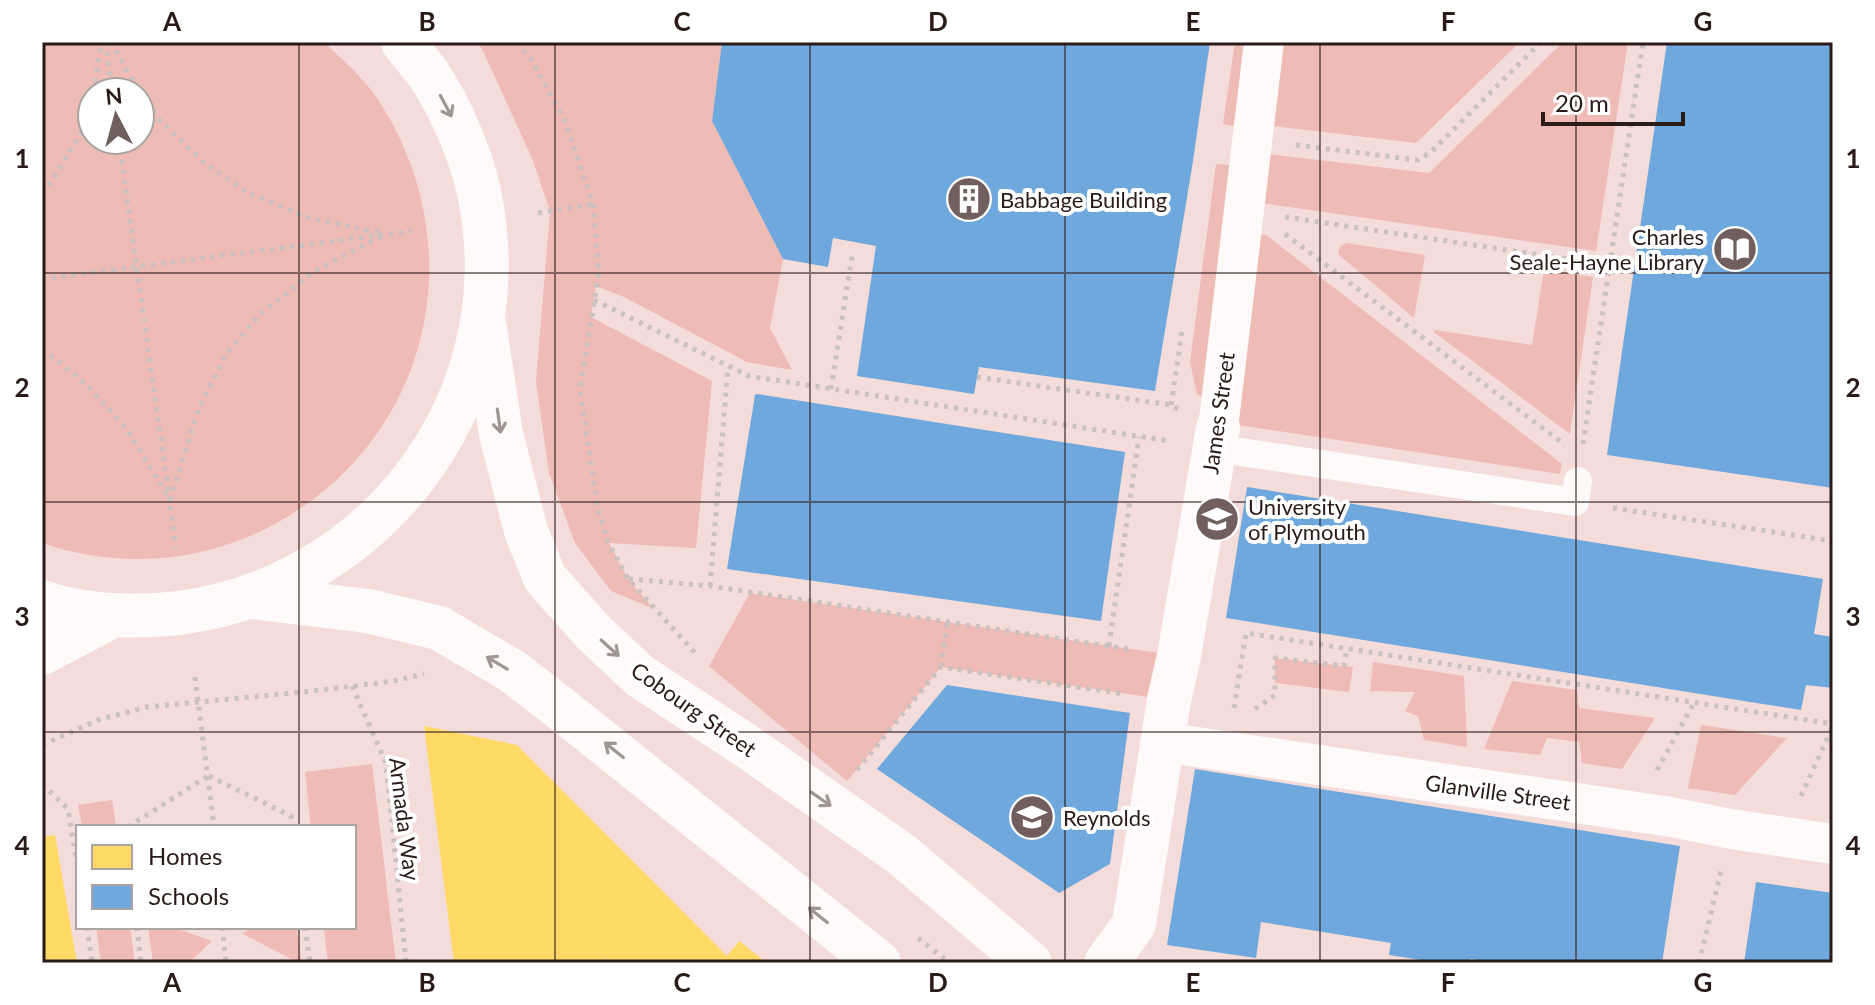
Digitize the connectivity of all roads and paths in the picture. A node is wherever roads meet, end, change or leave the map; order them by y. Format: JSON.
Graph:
{"nodes":[{"id":1,"x":106,"y":42,"type":"edge"},
{"id":2,"x":403,"y":42,"type":"edge"},
{"id":3,"x":517,"y":42,"type":"edge"},
{"id":4,"x":1264,"y":42,"type":"edge"},
{"id":5,"x":1541,"y":42,"type":"edge"},
{"id":6,"x":1643,"y":42,"type":"edge"},
{"id":7,"x":97,"y":76,"type":"edge"},
{"id":8,"x":110,"y":76,"type":"edge"},
{"id":9,"x":1252,"y":140,"type":"junction"},
{"id":10,"x":76,"y":141,"type":"edge"},
{"id":11,"x":121,"y":156,"type":"edge"},
{"id":12,"x":42,"y":193,"type":"edge"},
{"id":13,"x":593,"y":204,"type":"junction"},
{"id":14,"x":1251,"y":210,"type":"junction"},
{"id":15,"x":538,"y":213,"type":"dead end"},
{"id":16,"x":412,"y":231,"type":"dead end"},
{"id":17,"x":386,"y":234,"type":"junction"},
{"id":18,"x":852,"y":256,"type":"dead end"},
{"id":19,"x":1609,"y":265,"type":"junction"},
{"id":20,"x":136,"y":267,"type":"junction"},
{"id":21,"x":42,"y":279,"type":"edge"},
{"id":22,"x":594,"y":299,"type":"junction"},
{"id":23,"x":483,"y":316,"type":"junction"},
{"id":24,"x":42,"y":349,"type":"edge"},
{"id":25,"x":728,"y":367,"type":"junction"},
{"id":26,"x":977,"y":377,"type":"dead end"},
{"id":27,"x":831,"y":389,"type":"junction"},
{"id":28,"x":1216,"y":436,"type":"junction"},
{"id":29,"x":1139,"y":437,"type":"junction"},
{"id":30,"x":1578,"y":480,"type":"junction"},
{"id":31,"x":170,"y":500,"type":"junction"},
{"id":32,"x":1833,"y":541,"type":"edge"},
{"id":33,"x":176,"y":548,"type":"dead end"},
{"id":34,"x":710,"y":586,"type":"junction"},
{"id":35,"x":252,"y":597,"type":"junction"},
{"id":36,"x":42,"y":602,"type":"edge"},
{"id":37,"x":114,"y":615,"type":"junction"},
{"id":38,"x":947,"y":622,"type":"junction"},
{"id":39,"x":1109,"y":646,"type":"junction"},
{"id":40,"x":1347,"y":647,"type":"junction"},
{"id":41,"x":42,"y":653,"type":"edge"},
{"id":42,"x":1179,"y":656,"type":"junction"},
{"id":43,"x":941,"y":667,"type":"junction"},
{"id":44,"x":195,"y":677,"type":"dead end"},
{"id":45,"x":1239,"y":677,"type":"dead end"},
{"id":46,"x":438,"y":679,"type":"dead end"},
{"id":47,"x":352,"y":686,"type":"junction"},
{"id":48,"x":1695,"y":701,"type":"junction"},
{"id":49,"x":198,"y":702,"type":"junction"},
{"id":50,"x":1253,"y":710,"type":"dead end"},
{"id":51,"x":1166,"y":721,"type":"junction"},
{"id":52,"x":1833,"y":725,"type":"edge"},
{"id":53,"x":42,"y":745,"type":"edge"},
{"id":54,"x":208,"y":776,"type":"junction"},
{"id":55,"x":42,"y":784,"type":"edge"},
{"id":56,"x":829,"y":805,"type":"junction"},
{"id":57,"x":1634,"y":812,"type":"junction"},
{"id":58,"x":131,"y":825,"type":"edge"},
{"id":59,"x":214,"y":825,"type":"edge"},
{"id":60,"x":293,"y":825,"type":"edge"},
{"id":61,"x":1731,"y":829,"type":"junction"},
{"id":62,"x":1781,"y":837,"type":"junction"},
{"id":63,"x":1833,"y":844,"type":"edge"},
{"id":64,"x":76,"y":859,"type":"edge"},
{"id":65,"x":87,"y":929,"type":"edge"},
{"id":66,"x":137,"y":929,"type":"edge"},
{"id":67,"x":222,"y":929,"type":"edge"},
{"id":68,"x":305,"y":929,"type":"edge"},
{"id":69,"x":92,"y":963,"type":"edge"},
{"id":70,"x":141,"y":963,"type":"edge"},
{"id":71,"x":226,"y":963,"type":"edge"},
{"id":72,"x":310,"y":963,"type":"edge"},
{"id":73,"x":406,"y":963,"type":"edge"},
{"id":74,"x":879,"y":963,"type":"edge"},
{"id":75,"x":1030,"y":963,"type":"edge"},
{"id":76,"x":1106,"y":963,"type":"edge"},
{"id":77,"x":1699,"y":963,"type":"edge"}],
"edges":[{"from":1,"to":7,"type":"path"},
{"from":1,"to":8,"type":"path"},
{"from":1,"to":17,"type":"path"},
{"from":2,"to":23,"type":"main road","one_way":true},
{"from":3,"to":13,"type":"path"},
{"from":4,"to":9,"type":"street","name":"James Street"},
{"from":5,"to":9,"type":"path"},
{"from":6,"to":19,"type":"path"},
{"from":9,"to":14,"type":"street","name":"James Street"},
{"from":10,"to":12,"type":"path"},
{"from":11,"to":20,"type":"path"},
{"from":13,"to":15,"type":"path"},
{"from":13,"to":22,"type":"path"},
{"from":14,"to":19,"type":"path"},
{"from":14,"to":28,"type":"street","name":"James Street"},
{"from":14,"to":30,"type":"path"},
{"from":16,"to":17,"type":"path"},
{"from":17,"to":20,"type":"path"},
{"from":17,"to":31,"type":"path"},
{"from":18,"to":27,"type":"path"},
{"from":19,"to":30,"type":"path"},
{"from":20,"to":21,"type":"path"},
{"from":20,"to":31,"type":"path"},
{"from":22,"to":25,"type":"path"},
{"from":22,"to":34,"type":"path"},
{"from":23,"to":35,"type":"main road"},
{"from":23,"to":56,"type":"main road","name":"Cobourg Street","one_way":true},
{"from":24,"to":31,"type":"path"},
{"from":25,"to":27,"type":"path"},
{"from":25,"to":34,"type":"path"},
{"from":26,"to":28,"type":"path"},
{"from":27,"to":29,"type":"path"},
{"from":28,"to":29,"type":"path"},
{"from":28,"to":30,"type":"lane"},
{"from":28,"to":42,"type":"main road","name":"James Street"},
{"from":29,"to":39,"type":"path"},
{"from":30,"to":32,"type":"path"},
{"from":31,"to":33,"type":"path"},
{"from":34,"to":38,"type":"path"},
{"from":35,"to":37,"type":"main road"},
{"from":74,"to":35,"type":"main road","one_way":true},
{"from":36,"to":37,"type":"main road"},
{"from":37,"to":41,"type":"main road"},
{"from":38,"to":39,"type":"path"},
{"from":38,"to":43,"type":"path"},
{"from":39,"to":42,"type":"path"},
{"from":40,"to":45,"type":"path"},
{"from":40,"to":48,"type":"path"},
{"from":40,"to":50,"type":"path"},
{"from":42,"to":51,"type":"main road","name":"James Street"},
{"from":43,"to":51,"type":"path"},
{"from":43,"to":56,"type":"path"},
{"from":44,"to":49,"type":"path"},
{"from":46,"to":47,"type":"path"},
{"from":47,"to":49,"type":"path"},
{"from":47,"to":73,"type":"path","name":"Armada Way"},
{"from":48,"to":52,"type":"path"},
{"from":48,"to":57,"type":"path"},
{"from":49,"to":53,"type":"path"},
{"from":49,"to":54,"type":"path"},
{"from":51,"to":57,"type":"street","name":"Glanville Street"},
{"from":51,"to":76,"type":"main road","name":"James Street"},
{"from":52,"to":62,"type":"path"},
{"from":54,"to":58,"type":"path"},
{"from":54,"to":59,"type":"path"},
{"from":54,"to":60,"type":"path"},
{"from":55,"to":64,"type":"path"},
{"from":56,"to":75,"type":"main road","name":"Cobourg Street"},
{"from":57,"to":61,"type":"street","name":"Glanville Street"},
{"from":61,"to":62,"type":"street","name":"Glanville Street"},
{"from":61,"to":77,"type":"path"},
{"from":62,"to":63,"type":"street","name":"Glanville Street"},
{"from":65,"to":69,"type":"path"},
{"from":66,"to":70,"type":"path"},
{"from":67,"to":71,"type":"path"},
{"from":68,"to":72,"type":"path"}]}
